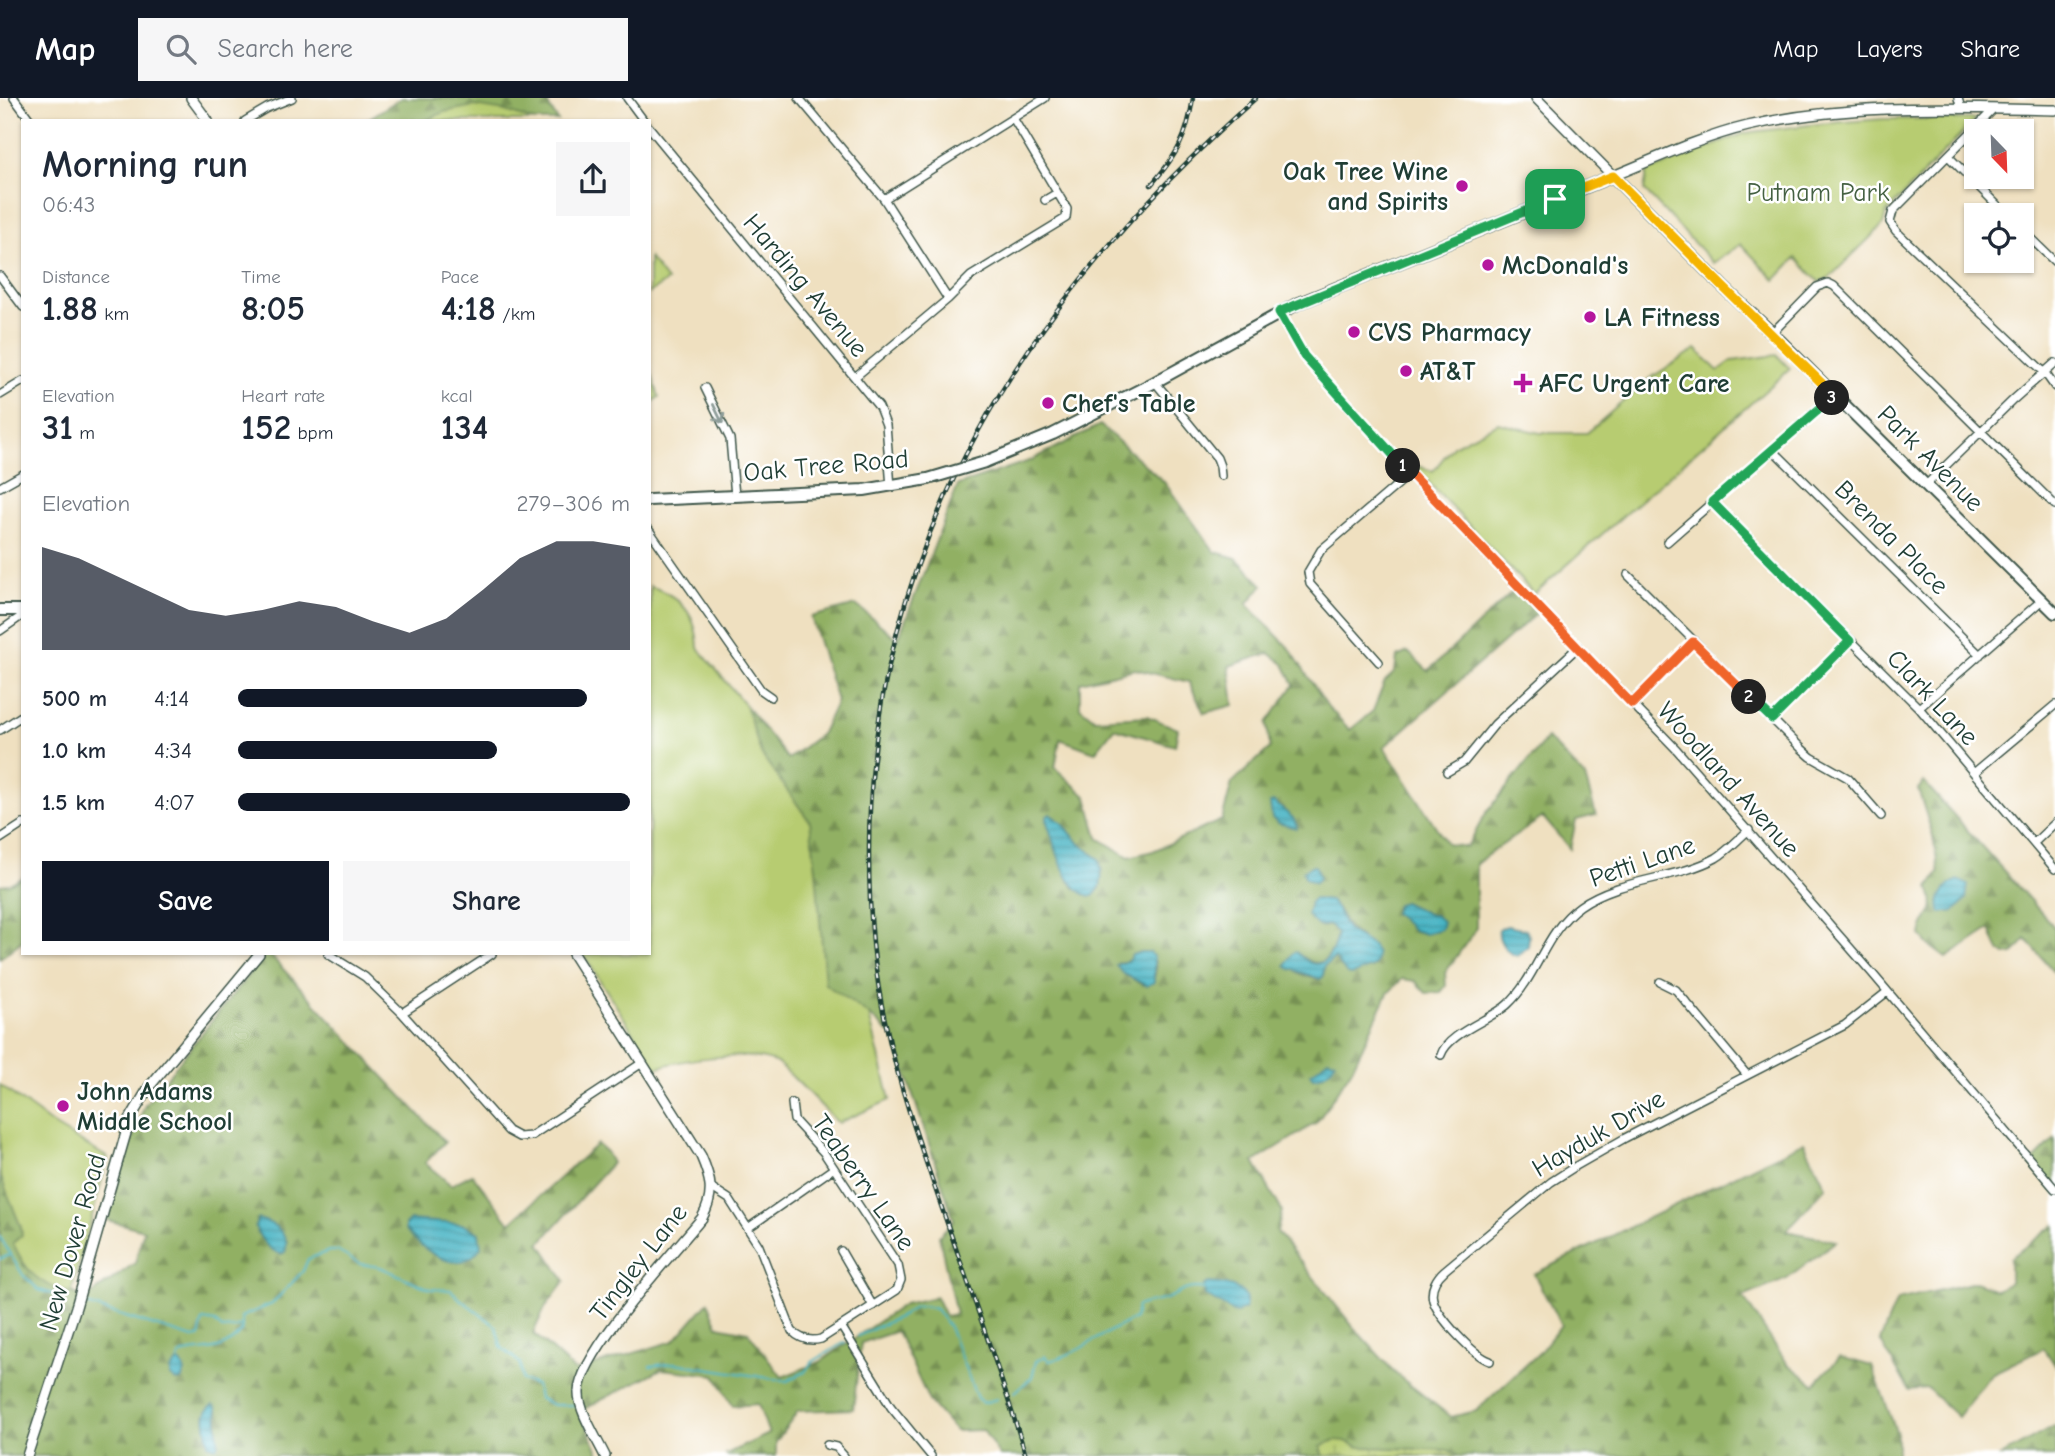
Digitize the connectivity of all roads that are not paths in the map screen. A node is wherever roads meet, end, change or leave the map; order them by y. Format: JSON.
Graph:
{"nodes":[{"id":1,"x":14,"y":98,"type":"edge"},
{"id":2,"x":191,"y":98,"type":"edge"},
{"id":3,"x":292,"y":98,"type":"edge"},
{"id":4,"x":627,"y":98,"type":"edge"},
{"id":5,"x":799,"y":98,"type":"edge"},
{"id":6,"x":1045,"y":98,"type":"edge"},
{"id":7,"x":1536,"y":98,"type":"edge"},
{"id":8,"x":1958,"y":98,"type":"edge"},
{"id":9,"x":1961,"y":108,"type":"junction"},
{"id":10,"x":1994,"y":109,"type":"junction"},
{"id":11,"x":2055,"y":110,"type":"edge"},
{"id":12,"x":1013,"y":118,"type":"junction"},
{"id":13,"x":30,"y":119,"type":"edge"},
{"id":14,"x":207,"y":119,"type":"edge"},
{"id":15,"x":248,"y":119,"type":"edge"},
{"id":16,"x":643,"y":119,"type":"edge"},
{"id":17,"x":651,"y":129,"type":"edge"},
{"id":18,"x":1948,"y":156,"type":"junction"},
{"id":19,"x":1613,"y":176,"type":"junction"},
{"id":20,"x":1057,"y":193,"type":"junction"},
{"id":21,"x":884,"y":199,"type":"junction"},
{"id":22,"x":1045,"y":200,"type":"dead end"},
{"id":23,"x":1995,"y":203,"type":"edge"},
{"id":24,"x":2034,"y":242,"type":"edge"},
{"id":25,"x":2055,"y":262,"type":"edge"},
{"id":26,"x":0,"y":276,"type":"edge"},
{"id":27,"x":948,"y":299,"type":"junction"},
{"id":28,"x":21,"y":304,"type":"edge"},
{"id":29,"x":1279,"y":312,"type":"junction"},
{"id":30,"x":1772,"y":333,"type":"junction"},
{"id":31,"x":2055,"y":363,"type":"edge"},
{"id":32,"x":2045,"y":373,"type":"junction"},
{"id":33,"x":855,"y":377,"type":"junction"},
{"id":34,"x":21,"y":382,"type":"edge"},
{"id":35,"x":1156,"y":382,"type":"junction"},
{"id":36,"x":2055,"y":387,"type":"edge"},
{"id":37,"x":705,"y":388,"type":"dead end"},
{"id":38,"x":0,"y":395,"type":"edge"},
{"id":39,"x":1835,"y":396,"type":"junction"},
{"id":40,"x":1983,"y":431,"type":"junction"},
{"id":41,"x":1773,"y":450,"type":"junction"},
{"id":42,"x":1410,"y":474,"type":"junction"},
{"id":43,"x":1221,"y":476,"type":"dead end"},
{"id":44,"x":21,"y":478,"type":"edge"},
{"id":45,"x":1926,"y":485,"type":"junction"},
{"id":46,"x":0,"y":487,"type":"edge"},
{"id":47,"x":891,"y":487,"type":"junction"},
{"id":48,"x":735,"y":496,"type":"junction"},
{"id":49,"x":651,"y":500,"type":"edge"},
{"id":50,"x":1712,"y":502,"type":"junction"},
{"id":51,"x":2055,"y":505,"type":"edge"},
{"id":52,"x":651,"y":533,"type":"edge"},
{"id":53,"x":1667,"y":542,"type":"dead end"},
{"id":54,"x":1628,"y":575,"type":"dead end"},
{"id":55,"x":2042,"y":600,"type":"junction"},
{"id":56,"x":0,"y":610,"type":"edge"},
{"id":57,"x":21,"y":612,"type":"edge"},
{"id":58,"x":2055,"y":612,"type":"edge"},
{"id":59,"x":21,"y":614,"type":"edge"},
{"id":60,"x":0,"y":631,"type":"edge"},
{"id":61,"x":1850,"y":641,"type":"junction"},
{"id":62,"x":1693,"y":642,"type":"junction"},
{"id":63,"x":1578,"y":647,"type":"junction"},
{"id":64,"x":1980,"y":655,"type":"junction"},
{"id":65,"x":1378,"y":662,"type":"dead end"},
{"id":66,"x":771,"y":697,"type":"dead end"},
{"id":67,"x":1632,"y":704,"type":"junction"},
{"id":68,"x":2055,"y":705,"type":"edge"},
{"id":69,"x":1919,"y":708,"type":"junction"},
{"id":70,"x":21,"y":716,"type":"edge"},
{"id":71,"x":1772,"y":719,"type":"junction"},
{"id":72,"x":0,"y":730,"type":"edge"},
{"id":73,"x":1447,"y":772,"type":"dead end"},
{"id":74,"x":1975,"y":772,"type":"junction"},
{"id":75,"x":1881,"y":816,"type":"dead end"},
{"id":76,"x":2055,"y":822,"type":"edge"},
{"id":77,"x":21,"y":825,"type":"edge"},
{"id":78,"x":1749,"y":830,"type":"junction"},
{"id":79,"x":0,"y":838,"type":"edge"},
{"id":80,"x":2034,"y":843,"type":"junction"},
{"id":81,"x":2055,"y":869,"type":"edge"},
{"id":82,"x":258,"y":955,"type":"edge"},
{"id":83,"x":330,"y":955,"type":"edge"},
{"id":84,"x":490,"y":955,"type":"edge"},
{"id":85,"x":574,"y":955,"type":"edge"},
{"id":86,"x":1660,"y":982,"type":"dead end"},
{"id":87,"x":1887,"y":992,"type":"junction"},
{"id":88,"x":402,"y":1013,"type":"junction"},
{"id":89,"x":1441,"y":1055,"type":"dead end"},
{"id":90,"x":642,"y":1063,"type":"junction"},
{"id":91,"x":1747,"y":1075,"type":"junction"},
{"id":92,"x":792,"y":1103,"type":"dead end"},
{"id":93,"x":834,"y":1168,"type":"junction"},
{"id":94,"x":712,"y":1188,"type":"junction"},
{"id":95,"x":2055,"y":1189,"type":"edge"},
{"id":96,"x":748,"y":1228,"type":"junction"},
{"id":97,"x":841,"y":1251,"type":"dead end"},
{"id":98,"x":873,"y":1306,"type":"junction"},
{"id":99,"x":841,"y":1326,"type":"junction"},
{"id":100,"x":1490,"y":1361,"type":"dead end"},
{"id":101,"x":827,"y":1445,"type":"dead end"},
{"id":102,"x":27,"y":1456,"type":"edge"},
{"id":103,"x":605,"y":1456,"type":"edge"},
{"id":104,"x":844,"y":1456,"type":"edge"},
{"id":105,"x":931,"y":1456,"type":"edge"}],
"edges":[{"from":1,"to":13,"type":"street"},
{"from":2,"to":14,"type":"street"},
{"from":3,"to":15,"type":"street"},
{"from":4,"to":16,"type":"street"},
{"from":5,"to":21,"type":"street"},
{"from":6,"to":12,"type":"street"},
{"from":7,"to":19,"type":"street","name":"Park Avenue"},
{"from":8,"to":9,"type":"street"},
{"from":9,"to":10,"type":"street"},
{"from":9,"to":19,"type":"street"},
{"from":10,"to":11,"type":"street"},
{"from":10,"to":18,"type":"street"},
{"from":12,"to":20,"type":"street"},
{"from":12,"to":21,"type":"street"},
{"from":17,"to":33,"type":"street","name":"Harding Avenue"},
{"from":18,"to":23,"type":"street"},
{"from":18,"to":32,"type":"street"},
{"from":19,"to":29,"type":"main road","name":"Oak Tree Road"},
{"from":19,"to":30,"type":"main road","name":"Park Avenue"},
{"from":20,"to":22,"type":"street"},
{"from":20,"to":27,"type":"street"},
{"from":21,"to":27,"type":"street"},
{"from":24,"to":25,"type":"street"},
{"from":26,"to":28,"type":"street"},
{"from":27,"to":33,"type":"street"},
{"from":29,"to":35,"type":"main road","name":"Oak Tree Road"},
{"from":29,"to":42,"type":"street","name":"Woodland Avenue"},
{"from":30,"to":39,"type":"main road","name":"Park Avenue"},
{"from":30,"to":40,"type":"street"},
{"from":31,"to":32,"type":"street"},
{"from":32,"to":36,"type":"street"},
{"from":32,"to":40,"type":"street"},
{"from":33,"to":47,"type":"street","name":"Harding Avenue"},
{"from":34,"to":38,"type":"street"},
{"from":35,"to":43,"type":"street"},
{"from":35,"to":47,"type":"main road","name":"Oak Tree Road","bridge":true},
{"from":37,"to":48,"type":"street","one_way":true},
{"from":39,"to":41,"type":"street"},
{"from":39,"to":45,"type":"main road","name":"Park Avenue"},
{"from":40,"to":45,"type":"street"},
{"from":40,"to":51,"type":"street"},
{"from":41,"to":50,"type":"street"},
{"from":41,"to":64,"type":"street","name":"Brenda Place"},
{"from":42,"to":63,"type":"street","name":"Woodland Avenue"},
{"from":42,"to":65,"type":"street"},
{"from":44,"to":46,"type":"street"},
{"from":45,"to":55,"type":"main road","name":"Park Avenue"},
{"from":47,"to":48,"type":"main road","name":"Oak Tree Road"},
{"from":48,"to":49,"type":"main road","name":"Oak Tree Road"},
{"from":50,"to":53,"type":"street"},
{"from":50,"to":61,"type":"street","name":"Clark Lane"},
{"from":52,"to":66,"type":"street"},
{"from":54,"to":62,"type":"street"},
{"from":55,"to":58,"type":"main road","name":"Park Avenue"},
{"from":55,"to":64,"type":"street"},
{"from":56,"to":57,"type":"main road"},
{"from":59,"to":60,"type":"street"},
{"from":61,"to":69,"type":"street","name":"Clark Lane"},
{"from":61,"to":71,"type":"street"},
{"from":62,"to":67,"type":"street"},
{"from":62,"to":71,"type":"street"},
{"from":63,"to":67,"type":"street","name":"Woodland Avenue"},
{"from":63,"to":73,"type":"street"},
{"from":64,"to":69,"type":"street"},
{"from":67,"to":78,"type":"street","name":"Woodland Avenue"},
{"from":68,"to":74,"type":"street"},
{"from":69,"to":74,"type":"street","name":"Clark Lane"},
{"from":70,"to":72,"type":"street"},
{"from":71,"to":75,"type":"street"},
{"from":74,"to":80,"type":"street","name":"Clark Lane"},
{"from":76,"to":80,"type":"street"},
{"from":77,"to":79,"type":"street"},
{"from":78,"to":87,"type":"street","name":"Woodland Avenue"},
{"from":78,"to":89,"type":"street","name":"Petti Lane"},
{"from":80,"to":81,"type":"street","name":"Clark Lane"},
{"from":82,"to":102,"type":"street","name":"New Dover Road"},
{"from":83,"to":88,"type":"street"},
{"from":84,"to":88,"type":"street"},
{"from":85,"to":90,"type":"street","name":"Tingley Lane"},
{"from":86,"to":91,"type":"street"},
{"from":87,"to":91,"type":"street","name":"Hayduk Drive"},
{"from":87,"to":95,"type":"street","name":"Woodland Avenue"},
{"from":88,"to":90,"type":"street"},
{"from":90,"to":94,"type":"street","name":"Tingley Lane"},
{"from":91,"to":100,"type":"street","name":"Hayduk Drive"},
{"from":92,"to":93,"type":"street","name":"Teaberry Lane"},
{"from":93,"to":96,"type":"street"},
{"from":93,"to":98,"type":"street","name":"Teaberry Lane"},
{"from":94,"to":96,"type":"street","name":"Teaberry Lane"},
{"from":94,"to":103,"type":"street","name":"Tingley Lane"},
{"from":96,"to":99,"type":"street","name":"Teaberry Lane"},
{"from":97,"to":98,"type":"street"},
{"from":98,"to":99,"type":"street","name":"Teaberry Lane"},
{"from":99,"to":105,"type":"street"},
{"from":101,"to":104,"type":"street"}]}
